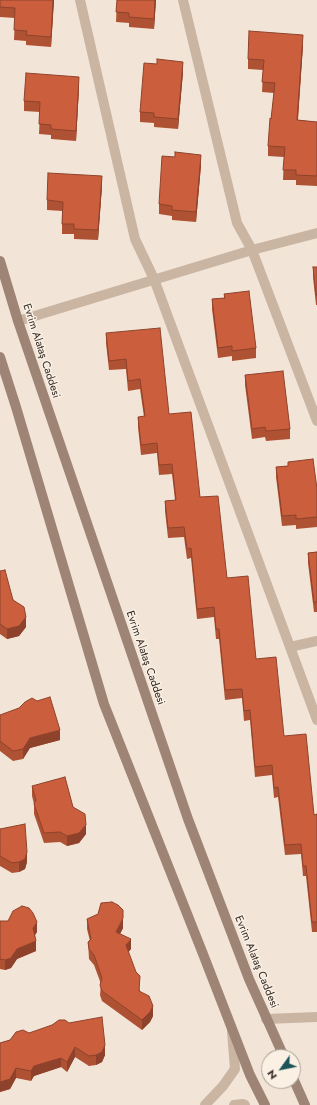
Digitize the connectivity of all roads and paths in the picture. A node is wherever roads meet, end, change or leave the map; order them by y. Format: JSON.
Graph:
{"nodes":[{"id":1,"x":80,"y":0,"type":"edge"},
{"id":2,"x":183,"y":0,"type":"edge"},
{"id":3,"x":317,"y":233,"type":"edge"},
{"id":4,"x":252,"y":250,"type":"junction"},
{"id":5,"x":0,"y":261,"type":"edge"},
{"id":6,"x":154,"y":279,"type":"junction"},
{"id":7,"x":18,"y":321,"type":"junction"},
{"id":8,"x":0,"y":357,"type":"edge"},
{"id":9,"x":317,"y":421,"type":"edge"},
{"id":10,"x":317,"y":642,"type":"edge"},
{"id":11,"x":290,"y":647,"type":"junction"},
{"id":12,"x":317,"y":720,"type":"edge"},
{"id":13,"x":317,"y":1017,"type":"edge"},
{"id":14,"x":266,"y":1018,"type":"junction"},
{"id":15,"x":231,"y":1027,"type":"junction"},
{"id":16,"x":280,"y":1049,"type":"edge"},
{"id":17,"x":298,"y":1089,"type":"edge"},
{"id":18,"x":205,"y":1105,"type":"edge"},
{"id":19,"x":234,"y":1105,"type":"edge"},
{"id":20,"x":245,"y":1105,"type":"edge"},
{"id":21,"x":265,"y":1105,"type":"edge"},
{"id":22,"x":305,"y":1105,"type":"edge"}],
"edges":[{"from":1,"to":6,"type":"street"},
{"from":2,"to":4,"type":"street"},
{"from":3,"to":4,"type":"street"},
{"from":4,"to":6,"type":"street"},
{"from":4,"to":9,"type":"street"},
{"from":5,"to":7,"type":"main road","name":"Evrim Alataş Caddesi"},
{"from":6,"to":7,"type":"street"},
{"from":6,"to":11,"type":"street"},
{"from":7,"to":14,"type":"main road","name":"Evrim Alataş Caddesi"},
{"from":8,"to":15,"type":"main road"},
{"from":10,"to":11,"type":"street"},
{"from":11,"to":12,"type":"street"},
{"from":13,"to":14,"type":"street"},
{"from":14,"to":16,"type":"main road","name":"Evrim Alataş Caddesi"},
{"from":15,"to":18,"type":"street"},
{"from":15,"to":21,"type":"main road"},
{"from":17,"to":22,"type":"main road"},
{"from":19,"to":20,"type":"street"}]}
